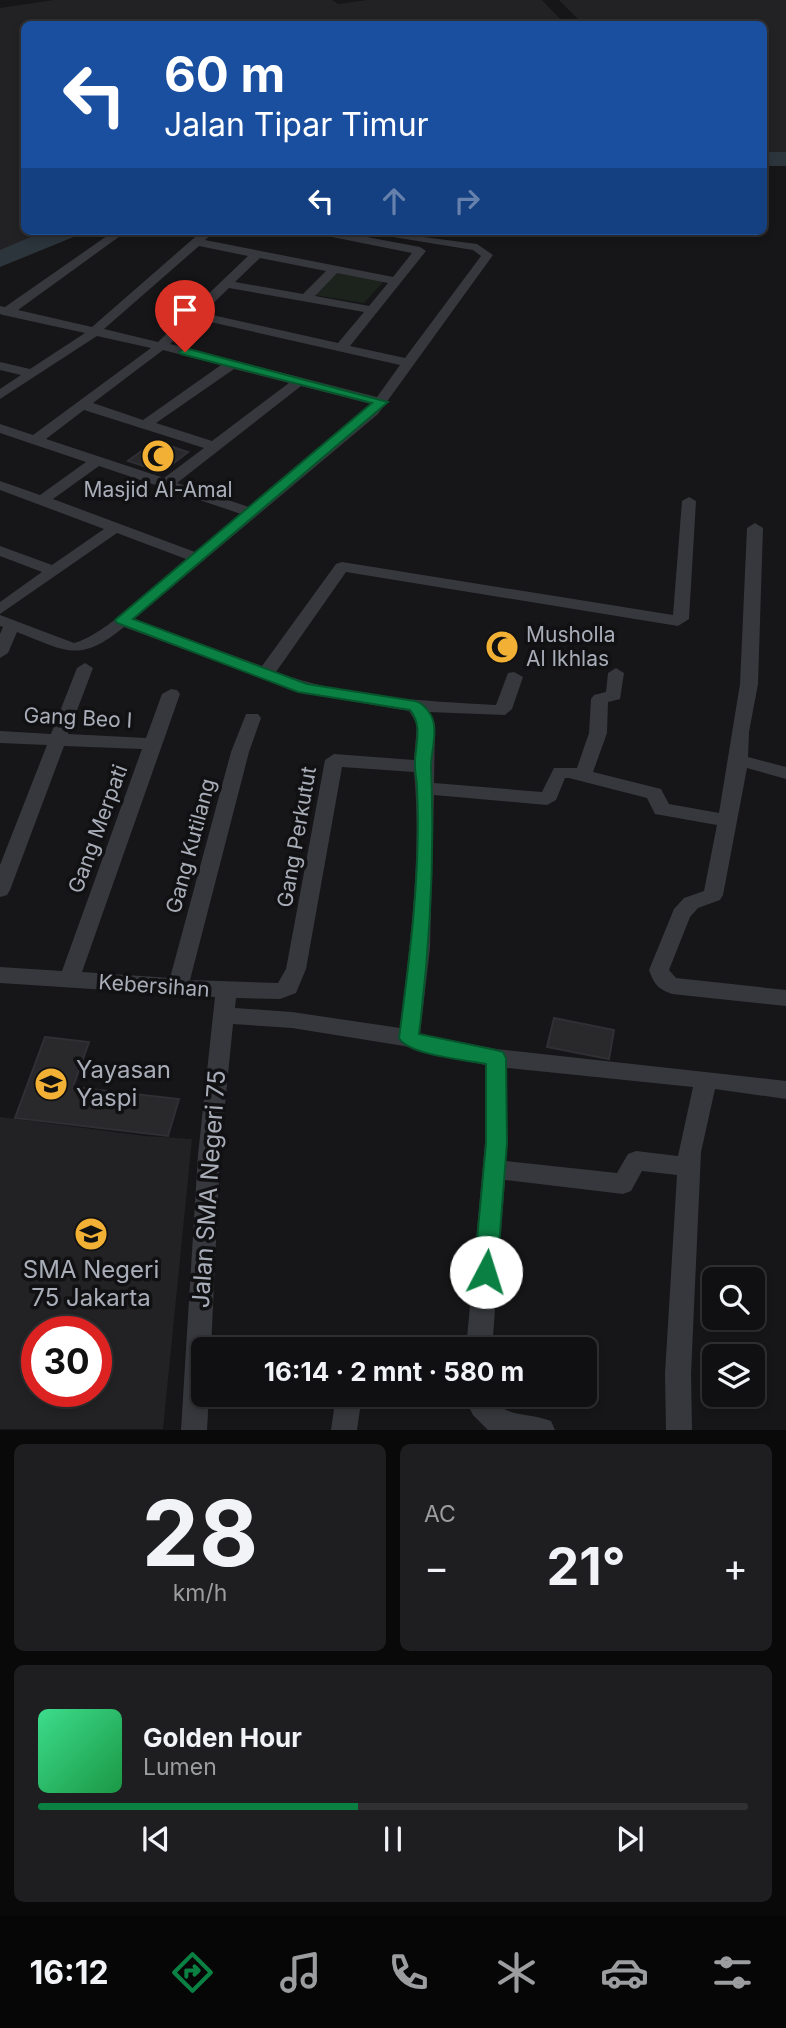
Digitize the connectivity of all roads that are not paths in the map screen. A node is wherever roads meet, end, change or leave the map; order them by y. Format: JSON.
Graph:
{"nodes":[{"id":1,"x":115,"y":235,"type":"edge"},
{"id":2,"x":204,"y":235,"type":"edge"},
{"id":3,"x":338,"y":235,"type":"edge"},
{"id":4,"x":397,"y":235,"type":"dead end"},
{"id":5,"x":195,"y":242,"type":"junction"},
{"id":6,"x":256,"y":254,"type":"junction"},
{"id":7,"x":334,"y":269,"type":"junction"},
{"id":8,"x":397,"y":281,"type":"junction"},
{"id":9,"x":227,"y":284,"type":"junction"},
{"id":10,"x":306,"y":298,"type":"junction"},
{"id":11,"x":373,"y":310,"type":"junction"},
{"id":12,"x":4,"y":311,"type":"edge"},
{"id":13,"x":196,"y":315,"type":"junction"},
{"id":14,"x":93,"y":332,"type":"junction"},
{"id":15,"x":161,"y":346,"type":"junction"},
{"id":16,"x":342,"y":347,"type":"junction"},
{"id":17,"x":410,"y":363,"type":"junction"},
{"id":18,"x":232,"y":364,"type":"junction"},
{"id":19,"x":0,"y":366,"type":"edge"},
{"id":20,"x":33,"y":374,"type":"junction"},
{"id":21,"x":299,"y":381,"type":"junction"},
{"id":22,"x":0,"y":395,"type":"edge"},
{"id":23,"x":382,"y":402,"type":"junction"},
{"id":24,"x":84,"y":405,"type":"junction"},
{"id":25,"x":146,"y":424,"type":"junction"},
{"id":26,"x":0,"y":428,"type":"edge"},
{"id":27,"x":35,"y":440,"type":"junction"},
{"id":28,"x":215,"y":447,"type":"junction"},
{"id":29,"x":96,"y":461,"type":"junction"},
{"id":30,"x":166,"y":484,"type":"junction"},
{"id":31,"x":0,"y":485,"type":"edge"},
{"id":32,"x":42,"y":500,"type":"junction"},
{"id":33,"x":689,"y":501,"type":"dead end"},
{"id":34,"x":253,"y":513,"type":"junction"},
{"id":35,"x":116,"y":527,"type":"junction"},
{"id":36,"x":755,"y":528,"type":"dead end"},
{"id":37,"x":0,"y":551,"type":"edge"},
{"id":38,"x":198,"y":558,"type":"junction"},
{"id":39,"x":51,"y":570,"type":"junction"},
{"id":40,"x":0,"y":609,"type":"edge"},
{"id":41,"x":122,"y":620,"type":"junction"},
{"id":42,"x":6,"y":622,"type":"edge"},
{"id":43,"x":0,"y":653,"type":"edge"},
{"id":44,"x":85,"y":668,"type":"dead end"},
{"id":45,"x":616,"y":673,"type":"dead end"},
{"id":46,"x":265,"y":675,"type":"junction"},
{"id":47,"x":514,"y":677,"type":"dead end"},
{"id":48,"x":171,"y":694,"type":"dead end"},
{"id":49,"x":415,"y":706,"type":"junction"},
{"id":50,"x":252,"y":718,"type":"dead end"},
{"id":51,"x":0,"y":737,"type":"edge"},
{"id":52,"x":58,"y":741,"type":"junction"},
{"id":53,"x":153,"y":744,"type":"junction"},
{"id":54,"x":739,"y":760,"type":"junction"},
{"id":55,"x":423,"y":767,"type":"junction"},
{"id":56,"x":786,"y":773,"type":"edge"},
{"id":57,"x":583,"y":775,"type":"junction"},
{"id":58,"x":425,"y":788,"type":"junction"},
{"id":59,"x":727,"y":821,"type":"junction"},
{"id":60,"x":0,"y":890,"type":"edge"},
{"id":61,"x":296,"y":969,"type":"joint"},
{"id":62,"x":0,"y":975,"type":"edge"},
{"id":63,"x":69,"y":980,"type":"junction"},
{"id":64,"x":178,"y":986,"type":"junction"},
{"id":65,"x":226,"y":990,"type":"junction"},
{"id":66,"x":786,"y":998,"type":"edge"},
{"id":67,"x":223,"y":1016,"type":"junction"},
{"id":68,"x":409,"y":1038,"type":"junction"},
{"id":69,"x":496,"y":1058,"type":"junction"},
{"id":70,"x":705,"y":1079,"type":"junction"},
{"id":71,"x":786,"y":1090,"type":"edge"},
{"id":72,"x":690,"y":1167,"type":"junction"},
{"id":73,"x":494,"y":1169,"type":"junction"},
{"id":74,"x":480,"y":1337,"type":"edge"},
{"id":75,"x":347,"y":1407,"type":"edge"},
{"id":76,"x":481,"y":1407,"type":"edge"},
{"id":77,"x":194,"y":1430,"type":"edge"},
{"id":78,"x":344,"y":1430,"type":"edge"},
{"id":79,"x":542,"y":1430,"type":"edge"},
{"id":80,"x":679,"y":1430,"type":"edge"}],
"edges":[{"from":1,"to":12,"type":"street"},
{"from":2,"to":5,"type":"street"},
{"from":3,"to":8,"type":"street"},
{"from":4,"to":17,"type":"street"},
{"from":5,"to":6,"type":"street"},
{"from":5,"to":14,"type":"street"},
{"from":6,"to":7,"type":"street"},
{"from":6,"to":9,"type":"street"},
{"from":7,"to":8,"type":"street"},
{"from":7,"to":10,"type":"street"},
{"from":8,"to":11,"type":"street"},
{"from":9,"to":10,"type":"street"},
{"from":9,"to":13,"type":"street"},
{"from":10,"to":11,"type":"street"},
{"from":11,"to":16,"type":"street"},
{"from":12,"to":14,"type":"street"},
{"from":13,"to":15,"type":"street"},
{"from":13,"to":16,"type":"street"},
{"from":14,"to":15,"type":"street"},
{"from":14,"to":20,"type":"street"},
{"from":15,"to":18,"type":"street"},
{"from":15,"to":24,"type":"street"},
{"from":16,"to":17,"type":"street"},
{"from":17,"to":23,"type":"street"},
{"from":18,"to":21,"type":"street"},
{"from":18,"to":25,"type":"street"},
{"from":19,"to":20,"type":"street"},
{"from":20,"to":22,"type":"street"},
{"from":21,"to":23,"type":"street"},
{"from":21,"to":28,"type":"street"},
{"from":23,"to":34,"type":"street"},
{"from":24,"to":25,"type":"street"},
{"from":24,"to":27,"type":"street"},
{"from":25,"to":28,"type":"street"},
{"from":26,"to":27,"type":"street"},
{"from":27,"to":29,"type":"street"},
{"from":28,"to":30,"type":"street"},
{"from":29,"to":30,"type":"street"},
{"from":29,"to":32,"type":"street"},
{"from":30,"to":34,"type":"street"},
{"from":31,"to":32,"type":"street"},
{"from":32,"to":35,"type":"street"},
{"from":33,"to":46,"type":"street"},
{"from":34,"to":38,"type":"street"},
{"from":35,"to":38,"type":"street"},
{"from":35,"to":39,"type":"street"},
{"from":36,"to":54,"type":"street"},
{"from":37,"to":39,"type":"street"},
{"from":38,"to":41,"type":"street"},
{"from":39,"to":40,"type":"street"},
{"from":41,"to":42,"type":"street"},
{"from":41,"to":46,"type":"street"},
{"from":42,"to":43,"type":"street"},
{"from":44,"to":52,"type":"street"},
{"from":45,"to":57,"type":"street"},
{"from":46,"to":49,"type":"street"},
{"from":47,"to":49,"type":"street"},
{"from":48,"to":53,"type":"street","name":"Gang Merpati"},
{"from":49,"to":55,"type":"street"},
{"from":50,"to":64,"type":"street","name":"Gang Kutilang"},
{"from":51,"to":52,"type":"street","name":"Gang Beo I"},
{"from":52,"to":53,"type":"street","name":"Gang Beo I"},
{"from":52,"to":60,"type":"street"},
{"from":53,"to":63,"type":"street","name":"Gang Merpati"},
{"from":54,"to":56,"type":"street"},
{"from":54,"to":59,"type":"street"},
{"from":55,"to":58,"type":"street"},
{"from":55,"to":61,"type":"street","name":"Gang Perkutut"},
{"from":57,"to":58,"type":"street"},
{"from":57,"to":59,"type":"street"},
{"from":58,"to":68,"type":"street"},
{"from":59,"to":66,"type":"street"},
{"from":61,"to":65,"type":"street","name":"Kebersihan"},
{"from":62,"to":63,"type":"street","name":"Kebersihan"},
{"from":63,"to":64,"type":"street","name":"Kebersihan"},
{"from":64,"to":65,"type":"street","name":"Kebersihan"},
{"from":65,"to":67,"type":"street","name":"Jalan SMA Negeri 75"},
{"from":67,"to":68,"type":"street"},
{"from":67,"to":77,"type":"street","name":"Jalan SMA Negeri 75"},
{"from":68,"to":69,"type":"street"},
{"from":69,"to":70,"type":"street"},
{"from":69,"to":73,"type":"street"},
{"from":70,"to":71,"type":"street"},
{"from":70,"to":72,"type":"street"},
{"from":72,"to":73,"type":"street"},
{"from":72,"to":80,"type":"street"},
{"from":73,"to":74,"type":"street"},
{"from":75,"to":78,"type":"street"},
{"from":76,"to":79,"type":"street"}]}
